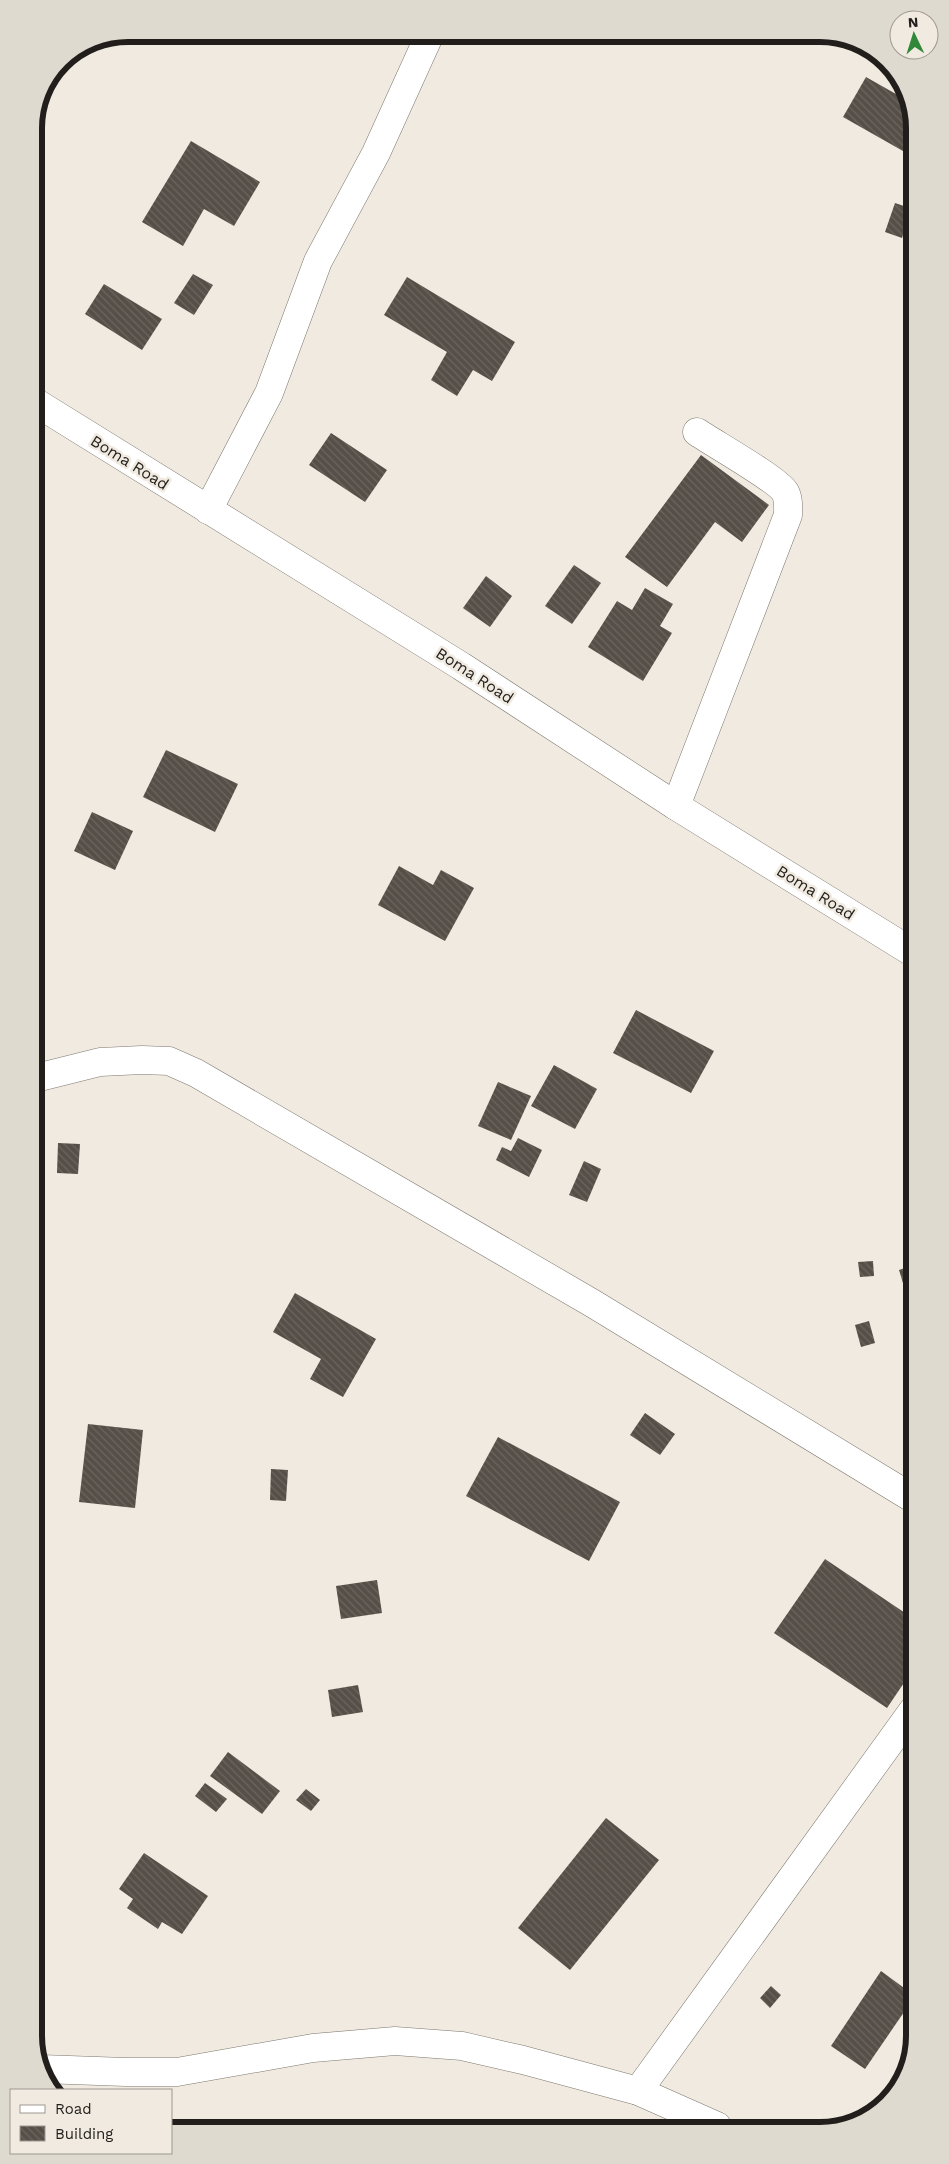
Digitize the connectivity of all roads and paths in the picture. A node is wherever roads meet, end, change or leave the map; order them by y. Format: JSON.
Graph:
{"nodes":[{"id":1,"x":426,"y":42,"type":"edge"},
{"id":2,"x":43,"y":407,"type":"edge"},
{"id":3,"x":697,"y":432,"type":"dead end"},
{"id":4,"x":208,"y":510,"type":"junction"},
{"id":5,"x":676,"y":806,"type":"junction"},
{"id":6,"x":906,"y":948,"type":"edge"},
{"id":7,"x":43,"y":1076,"type":"edge"},
{"id":8,"x":906,"y":1494,"type":"edge"},
{"id":9,"x":906,"y":1720,"type":"edge"},
{"id":10,"x":50,"y":2068,"type":"edge"},
{"id":11,"x":638,"y":2091,"type":"junction"},
{"id":12,"x":688,"y":2120,"type":"edge"}],
"edges":[{"from":1,"to":4,"type":"street"},
{"from":2,"to":4,"type":"street","name":"Boma Road"},
{"from":3,"to":5,"type":"street"},
{"from":4,"to":5,"type":"street","name":"Boma Road"},
{"from":5,"to":6,"type":"street","name":"Boma Road"},
{"from":7,"to":8,"type":"street"},
{"from":9,"to":11,"type":"street"},
{"from":10,"to":11,"type":"street"},
{"from":11,"to":12,"type":"street"}]}
